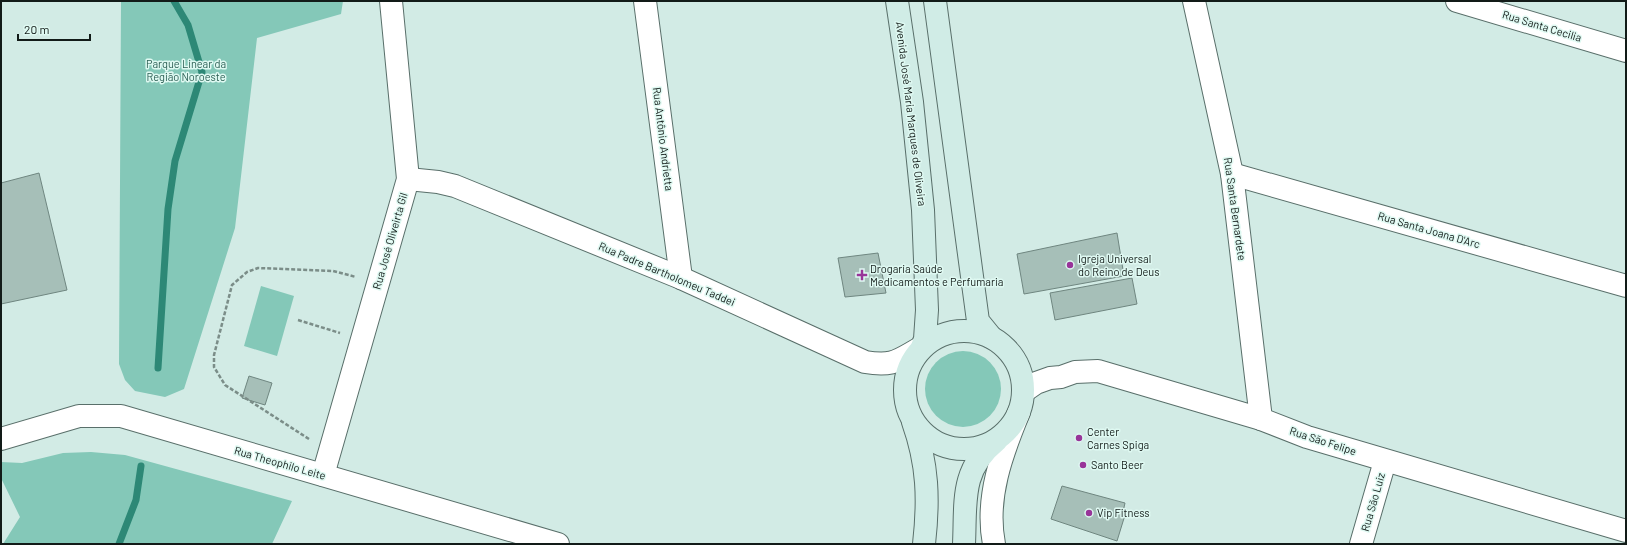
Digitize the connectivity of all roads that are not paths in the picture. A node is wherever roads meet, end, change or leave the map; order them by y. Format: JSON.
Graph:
{"nodes":[{"id":1,"x":391,"y":1,"type":"edge"},
{"id":2,"x":645,"y":1,"type":"edge"},
{"id":3,"x":897,"y":1,"type":"edge"},
{"id":4,"x":935,"y":1,"type":"edge"},
{"id":5,"x":1194,"y":1,"type":"edge"},
{"id":6,"x":1457,"y":1,"type":"edge"},
{"id":7,"x":1626,"y":51,"type":"edge"},
{"id":8,"x":1232,"y":174,"type":"junction"},
{"id":9,"x":408,"y":179,"type":"junction"},
{"id":10,"x":681,"y":278,"type":"junction"},
{"id":11,"x":1626,"y":286,"type":"edge"},
{"id":12,"x":991,"y":337,"type":"junction"},
{"id":13,"x":922,"y":347,"type":"junction"},
{"id":14,"x":1021,"y":402,"type":"junction"},
{"id":15,"x":911,"y":416,"type":"junction"},
{"id":16,"x":1261,"y":419,"type":"junction"},
{"id":17,"x":1000,"y":438,"type":"junction"},
{"id":18,"x":1,"y":439,"type":"edge"},
{"id":19,"x":1385,"y":461,"type":"junction"},
{"id":20,"x":323,"y":475,"type":"junction"},
{"id":21,"x":1626,"y":532,"type":"edge"},
{"id":22,"x":558,"y":544,"type":"edge"},
{"id":23,"x":924,"y":544,"type":"edge"},
{"id":24,"x":964,"y":544,"type":"edge"},
{"id":25,"x":994,"y":544,"type":"edge"},
{"id":26,"x":1361,"y":544,"type":"edge"}],
"edges":[{"from":1,"to":9,"type":"street","name":"Rua José Oliveirta Gil"},
{"from":2,"to":10,"type":"street","name":"Rua Antônio Andrietta"},
{"from":3,"to":13,"type":"main road","name":"Avenida José Maria Marques de Oliveira"},
{"from":4,"to":12,"type":"main road"},
{"from":5,"to":8,"type":"street","name":"Rua Santa Bernardete"},
{"from":6,"to":7,"type":"street","name":"Rua Santa Cecilia"},
{"from":8,"to":11,"type":"street","name":"Rua Santa Joana D'Arc"},
{"from":8,"to":16,"type":"street","name":"Rua Santa Bernardete"},
{"from":9,"to":10,"type":"street","name":"Rua Padre Bartholomeu Taddei"},
{"from":9,"to":20,"type":"street","name":"Rua José Oliveirta Gil"},
{"from":10,"to":13,"type":"street","name":"Rua Padre Bartholomeu Taddei"},
{"from":12,"to":13,"type":"main road"},
{"from":12,"to":14,"type":"main road"},
{"from":13,"to":15,"type":"main road"},
{"from":14,"to":16,"type":"street","name":"Rua São Felipe"},
{"from":14,"to":17,"type":"main road"},
{"from":14,"to":25,"type":"street"},
{"from":15,"to":17,"type":"main road"},
{"from":15,"to":23,"type":"main road"},
{"from":16,"to":19,"type":"street","name":"Rua São Felipe"},
{"from":17,"to":24,"type":"main road"},
{"from":18,"to":20,"type":"street","name":"Rua Theophilo Leite"},
{"from":19,"to":21,"type":"street","name":"Rua São Felipe"},
{"from":19,"to":26,"type":"street","name":"Rua São Luiz"},
{"from":20,"to":22,"type":"street","name":"Rua Theophilo Leite"}]}
